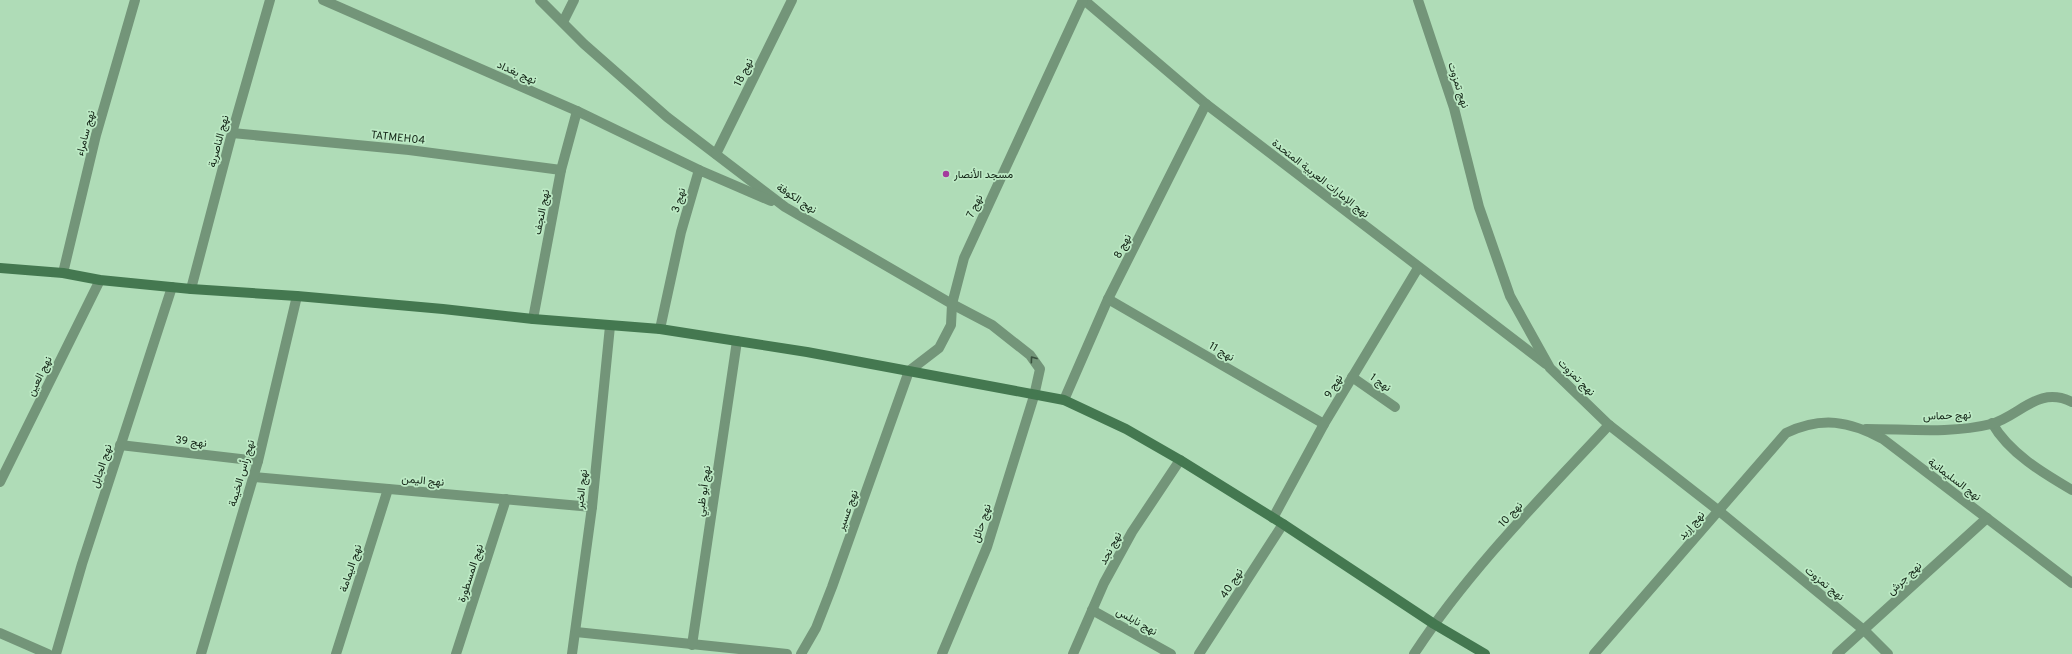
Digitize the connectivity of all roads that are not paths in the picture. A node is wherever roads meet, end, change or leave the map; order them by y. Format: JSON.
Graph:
{"nodes":[{"id":1,"x":135,"y":0,"type":"edge"},
{"id":2,"x":270,"y":0,"type":"edge"},
{"id":3,"x":323,"y":0,"type":"edge"},
{"id":4,"x":540,"y":0,"type":"edge"},
{"id":5,"x":574,"y":0,"type":"edge"},
{"id":6,"x":792,"y":0,"type":"edge"},
{"id":7,"x":1084,"y":0,"type":"edge"},
{"id":8,"x":1418,"y":0,"type":"edge"},
{"id":9,"x":563,"y":22,"type":"junction"},
{"id":10,"x":1206,"y":104,"type":"junction"},
{"id":11,"x":577,"y":111,"type":"junction"},
{"id":12,"x":232,"y":133,"type":"junction"},
{"id":13,"x":716,"y":154,"type":"junction"},
{"id":14,"x":561,"y":170,"type":"junction"},
{"id":15,"x":699,"y":170,"type":"junction"},
{"id":16,"x":785,"y":208,"type":"junction"},
{"id":17,"x":0,"y":268,"type":"edge"},
{"id":18,"x":1418,"y":268,"type":"junction"},
{"id":19,"x":63,"y":273,"type":"junction"},
{"id":20,"x":100,"y":280,"type":"junction"},
{"id":21,"x":172,"y":287,"type":"junction"},
{"id":22,"x":191,"y":289,"type":"junction"},
{"id":23,"x":297,"y":296,"type":"junction"},
{"id":24,"x":1108,"y":299,"type":"junction"},
{"id":25,"x":952,"y":304,"type":"junction"},
{"id":26,"x":533,"y":319,"type":"junction"},
{"id":27,"x":610,"y":326,"type":"junction"},
{"id":28,"x":660,"y":329,"type":"junction"},
{"id":29,"x":737,"y":341,"type":"junction"},
{"id":30,"x":1550,"y":368,"type":"junction"},
{"id":31,"x":909,"y":371,"type":"junction"},
{"id":32,"x":1352,"y":377,"type":"junction"},
{"id":33,"x":1034,"y":396,"type":"junction"},
{"id":34,"x":1064,"y":400,"type":"junction"},
{"id":35,"x":2072,"y":402,"type":"edge"},
{"id":36,"x":1395,"y":407,"type":"dead end"},
{"id":37,"x":1812,"y":422,"type":"joint"},
{"id":38,"x":1992,"y":423,"type":"junction"},
{"id":39,"x":1324,"y":424,"type":"junction"},
{"id":40,"x":1609,"y":425,"type":"junction"},
{"id":41,"x":1864,"y":429,"type":"junction"},
{"id":42,"x":120,"y":445,"type":"junction"},
{"id":43,"x":1180,"y":460,"type":"junction"},
{"id":44,"x":258,"y":461,"type":"junction"},
{"id":45,"x":253,"y":477,"type":"junction"},
{"id":46,"x":0,"y":482,"type":"edge"},
{"id":47,"x":388,"y":489,"type":"junction"},
{"id":48,"x":2072,"y":490,"type":"edge"},
{"id":49,"x":506,"y":499,"type":"junction"},
{"id":50,"x":592,"y":507,"type":"junction"},
{"id":51,"x":1719,"y":511,"type":"junction"},
{"id":52,"x":1273,"y":518,"type":"junction"},
{"id":53,"x":1987,"y":518,"type":"junction"},
{"id":54,"x":1283,"y":524,"type":"junction"},
{"id":55,"x":2072,"y":583,"type":"edge"},
{"id":56,"x":1092,"y":610,"type":"junction"},
{"id":57,"x":1434,"y":624,"type":"junction"},
{"id":58,"x":1865,"y":631,"type":"junction"},
{"id":59,"x":576,"y":632,"type":"junction"},
{"id":60,"x":0,"y":633,"type":"edge"},
{"id":61,"x":692,"y":645,"type":"junction"},
{"id":62,"x":48,"y":654,"type":"edge"},
{"id":63,"x":56,"y":654,"type":"edge"},
{"id":64,"x":201,"y":654,"type":"edge"},
{"id":65,"x":336,"y":654,"type":"edge"},
{"id":66,"x":456,"y":654,"type":"edge"},
{"id":67,"x":572,"y":654,"type":"edge"},
{"id":68,"x":787,"y":654,"type":"edge"},
{"id":69,"x":801,"y":654,"type":"edge"},
{"id":70,"x":942,"y":654,"type":"edge"},
{"id":71,"x":1073,"y":654,"type":"edge"},
{"id":72,"x":1171,"y":654,"type":"edge"},
{"id":73,"x":1199,"y":654,"type":"edge"},
{"id":74,"x":1414,"y":654,"type":"edge"},
{"id":75,"x":1485,"y":654,"type":"edge"},
{"id":76,"x":1594,"y":654,"type":"edge"},
{"id":77,"x":1837,"y":654,"type":"edge"},
{"id":78,"x":1888,"y":654,"type":"edge"}],
"edges":[{"from":1,"to":19,"type":"street","name":"نهج سامراء"},
{"from":2,"to":12,"type":"street","name":"نهج الناصرية"},
{"from":3,"to":11,"type":"street","name":"نهج بغداد"},
{"from":4,"to":9,"type":"street","name":"نهج الكوفة"},
{"from":5,"to":9,"type":"street"},
{"from":6,"to":13,"type":"street","name":"نهج 18"},
{"from":7,"to":10,"type":"street","name":"نهج الإمارات العربية المتحدة"},
{"from":7,"to":25,"type":"street","name":"نهج 7"},
{"from":8,"to":30,"type":"street","name":"نهج تمزوت"},
{"from":9,"to":13,"type":"street","name":"نهج الكوفة"},
{"from":10,"to":18,"type":"street","name":"نهج الإمارات العربية المتحدة"},
{"from":10,"to":24,"type":"street","name":"نهج 8"},
{"from":11,"to":14,"type":"street","name":"نهج النجف"},
{"from":11,"to":15,"type":"street","name":"نهج بغداد"},
{"from":12,"to":14,"type":"street","name":"TATMEH04"},
{"from":12,"to":22,"type":"street","name":"نهج الناصرية"},
{"from":13,"to":16,"type":"street","name":"نهج الكوفة"},
{"from":14,"to":26,"type":"street","name":"نهج النجف"},
{"from":15,"to":16,"type":"street"},
{"from":15,"to":28,"type":"street","name":"نهج 3"},
{"from":16,"to":25,"type":"street","name":"نهج الكوفة"},
{"from":17,"to":19,"type":"main road"},
{"from":18,"to":30,"type":"street","name":"نهج الإمارات العربية المتحدة"},
{"from":18,"to":32,"type":"street","name":"نهج 9"},
{"from":19,"to":20,"type":"main road"},
{"from":20,"to":21,"type":"main road"},
{"from":20,"to":46,"type":"street","name":"نهج العين"},
{"from":21,"to":22,"type":"main road"},
{"from":21,"to":42,"type":"street","name":"نهج الجابل"},
{"from":22,"to":23,"type":"main road"},
{"from":23,"to":26,"type":"main road"},
{"from":23,"to":44,"type":"street","name":"نهج رأس الخيمة"},
{"from":24,"to":34,"type":"street","name":"نهج 8"},
{"from":24,"to":39,"type":"street","name":"نهج 11"},
{"from":25,"to":31,"type":"street","name":"نهج 7"},
{"from":33,"to":25,"type":"street","name":"نهج الكوفة","one_way":true},
{"from":26,"to":27,"type":"main road"},
{"from":27,"to":28,"type":"main road"},
{"from":27,"to":50,"type":"street","name":"نهج الخبر"},
{"from":28,"to":29,"type":"main road"},
{"from":29,"to":31,"type":"main road"},
{"from":29,"to":61,"type":"street","name":"نهج أبو ظبي"},
{"from":30,"to":40,"type":"street","name":"نهج تمزوت"},
{"from":31,"to":33,"type":"main road"},
{"from":31,"to":69,"type":"street","name":"نهج عسير"},
{"from":32,"to":36,"type":"street","name":"نهج 1"},
{"from":32,"to":39,"type":"street","name":"نهج 9"},
{"from":33,"to":34,"type":"main road"},
{"from":33,"to":70,"type":"street","name":"نهج حائل"},
{"from":34,"to":43,"type":"main road"},
{"from":35,"to":38,"type":"street","name":"نهج حماس"},
{"from":37,"to":41,"type":"street","name":"نهج السليمانية"},
{"from":37,"to":51,"type":"street","name":"نهج إربد"},
{"from":38,"to":41,"type":"street","name":"نهج حماس"},
{"from":38,"to":48,"type":"street"},
{"from":39,"to":52,"type":"street","name":"نهج 9"},
{"from":40,"to":51,"type":"street","name":"نهج تمزوت"},
{"from":40,"to":57,"type":"street","name":"نهج 10"},
{"from":41,"to":53,"type":"street","name":"نهج السليمانية"},
{"from":42,"to":44,"type":"street","name":"نهج 39"},
{"from":42,"to":63,"type":"street","name":"نهج الجابل"},
{"from":43,"to":52,"type":"main road"},
{"from":43,"to":56,"type":"street","name":"نهج نجد"},
{"from":44,"to":45,"type":"street","name":"نهج رأس الخيمة"},
{"from":45,"to":47,"type":"street","name":"نهج اليمن"},
{"from":45,"to":64,"type":"street","name":"نهج رأس الخيمة"},
{"from":47,"to":49,"type":"street","name":"نهج اليمن"},
{"from":47,"to":65,"type":"street","name":"نهج اليمامة"},
{"from":49,"to":50,"type":"street","name":"نهج اليمن"},
{"from":49,"to":66,"type":"street","name":"نهج المسطورة"},
{"from":50,"to":59,"type":"street","name":"نهج الخبر"},
{"from":51,"to":58,"type":"street","name":"نهج تمزوت"},
{"from":51,"to":76,"type":"street","name":"نهج إربد"},
{"from":52,"to":54,"type":"main road"},
{"from":53,"to":55,"type":"street","name":"نهج السليمانية"},
{"from":53,"to":58,"type":"street","name":"نهج جرش"},
{"from":54,"to":57,"type":"main road"},
{"from":54,"to":73,"type":"street","name":"نهج 40"},
{"from":56,"to":71,"type":"street","name":"نهج نجد"},
{"from":56,"to":72,"type":"street","name":"نهج نابلس"},
{"from":57,"to":74,"type":"street","name":"نهج 10"},
{"from":57,"to":75,"type":"main road"},
{"from":58,"to":77,"type":"street","name":"نهج جرش"},
{"from":58,"to":78,"type":"street","name":"نهج تمزوت"},
{"from":59,"to":61,"type":"street"},
{"from":59,"to":67,"type":"street","name":"نهج الخبر"},
{"from":60,"to":62,"type":"street"},
{"from":61,"to":68,"type":"street"}]}
